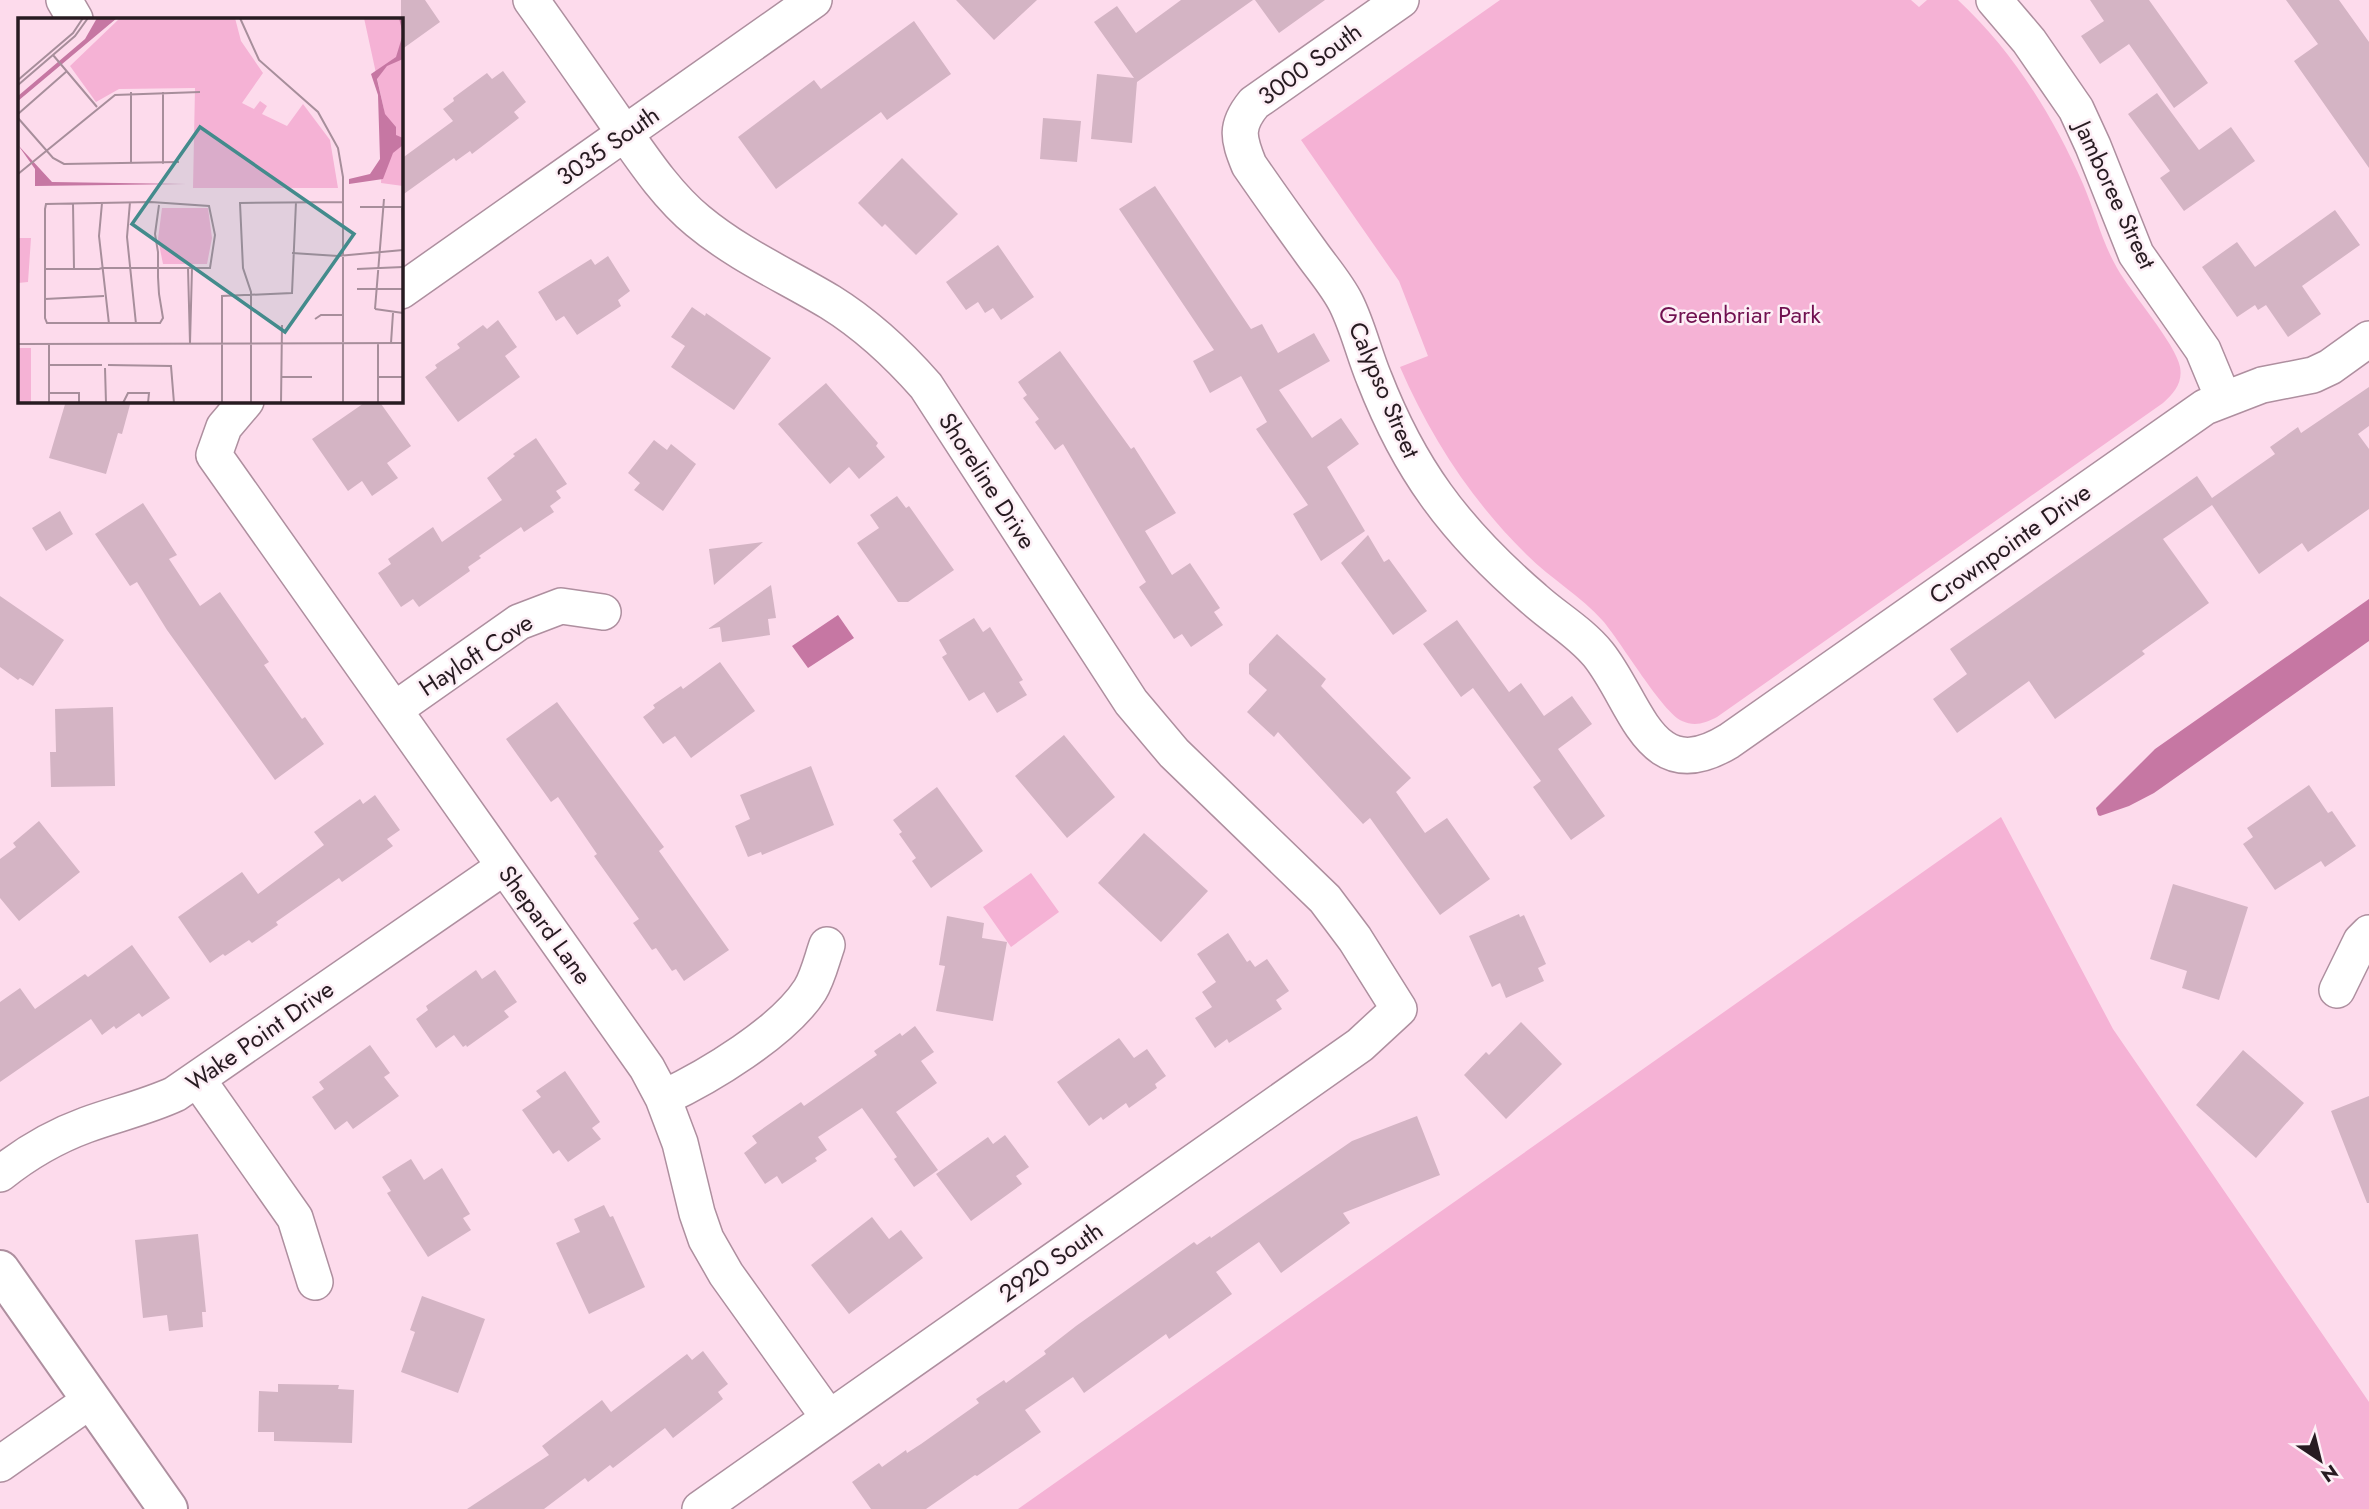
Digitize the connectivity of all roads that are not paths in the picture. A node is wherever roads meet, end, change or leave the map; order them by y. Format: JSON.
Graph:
{"nodes":[{"id":1,"x":64,"y":0,"type":"edge"},
{"id":2,"x":531,"y":0,"type":"edge"},
{"id":3,"x":814,"y":0,"type":"edge"},
{"id":4,"x":1401,"y":0,"type":"edge"},
{"id":5,"x":1994,"y":0,"type":"edge"},
{"id":6,"x":74,"y":18,"type":"edge"},
{"id":7,"x":625,"y":134,"type":"junction"},
{"id":8,"x":1239,"y":142,"type":"joint"},
{"id":9,"x":402,"y":290,"type":"edge"},
{"id":10,"x":2369,"y":339,"type":"edge"},
{"id":11,"x":2223,"y":398,"type":"junction"},
{"id":12,"x":245,"y":402,"type":"edge"},
{"id":13,"x":603,"y":612,"type":"dead end"},
{"id":14,"x":394,"y":710,"type":"junction"},
{"id":15,"x":1659,"y":747,"type":"joint"},
{"id":16,"x":504,"y":867,"type":"junction"},
{"id":17,"x":2369,"y":933,"type":"edge"},
{"id":18,"x":827,"y":945,"type":"dead end"},
{"id":19,"x":2337,"y":990,"type":"dead end"},
{"id":20,"x":1399,"y":1009,"type":"joint"},
{"id":21,"x":198,"y":1080,"type":"junction"},
{"id":22,"x":663,"y":1098,"type":"junction"},
{"id":23,"x":0,"y":1174,"type":"edge"},
{"id":24,"x":0,"y":1270,"type":"edge"},
{"id":25,"x":315,"y":1282,"type":"dead end"},
{"id":26,"x":91,"y":1400,"type":"junction"},
{"id":27,"x":829,"y":1418,"type":"junction"},
{"id":28,"x":0,"y":1464,"type":"edge"},
{"id":29,"x":168,"y":1509,"type":"edge"},
{"id":30,"x":700,"y":1509,"type":"edge"}],
"edges":[{"from":1,"to":6,"type":"street"},
{"from":2,"to":7,"type":"street","name":"Shoreline Drive"},
{"from":3,"to":7,"type":"street","name":"3035 South"},
{"from":4,"to":8,"type":"street","name":"3000 South"},
{"from":5,"to":11,"type":"street","name":"Jamboree Street"},
{"from":7,"to":9,"type":"street","name":"3035 South"},
{"from":7,"to":20,"type":"street","name":"Shoreline Drive"},
{"from":8,"to":15,"type":"street","name":"Calypso Street"},
{"from":10,"to":11,"type":"street","name":"Crownpointe Drive"},
{"from":11,"to":15,"type":"street","name":"Crownpointe Drive"},
{"from":12,"to":14,"type":"street","name":"Shepard Lane"},
{"from":13,"to":14,"type":"street","name":"Hayloft Cove"},
{"from":14,"to":16,"type":"street","name":"Shepard Lane"},
{"from":16,"to":21,"type":"street","name":"Wake Point Drive"},
{"from":16,"to":22,"type":"street","name":"Shepard Lane"},
{"from":17,"to":19,"type":"street"},
{"from":18,"to":22,"type":"street"},
{"from":20,"to":27,"type":"street","name":"2920 South"},
{"from":21,"to":23,"type":"street","name":"Wake Point Drive"},
{"from":21,"to":25,"type":"street"},
{"from":22,"to":27,"type":"street","name":"Shepard Lane"},
{"from":24,"to":26,"type":"street"},
{"from":26,"to":28,"type":"street"},
{"from":26,"to":29,"type":"street"},
{"from":27,"to":30,"type":"street","name":"2920 South"}]}
